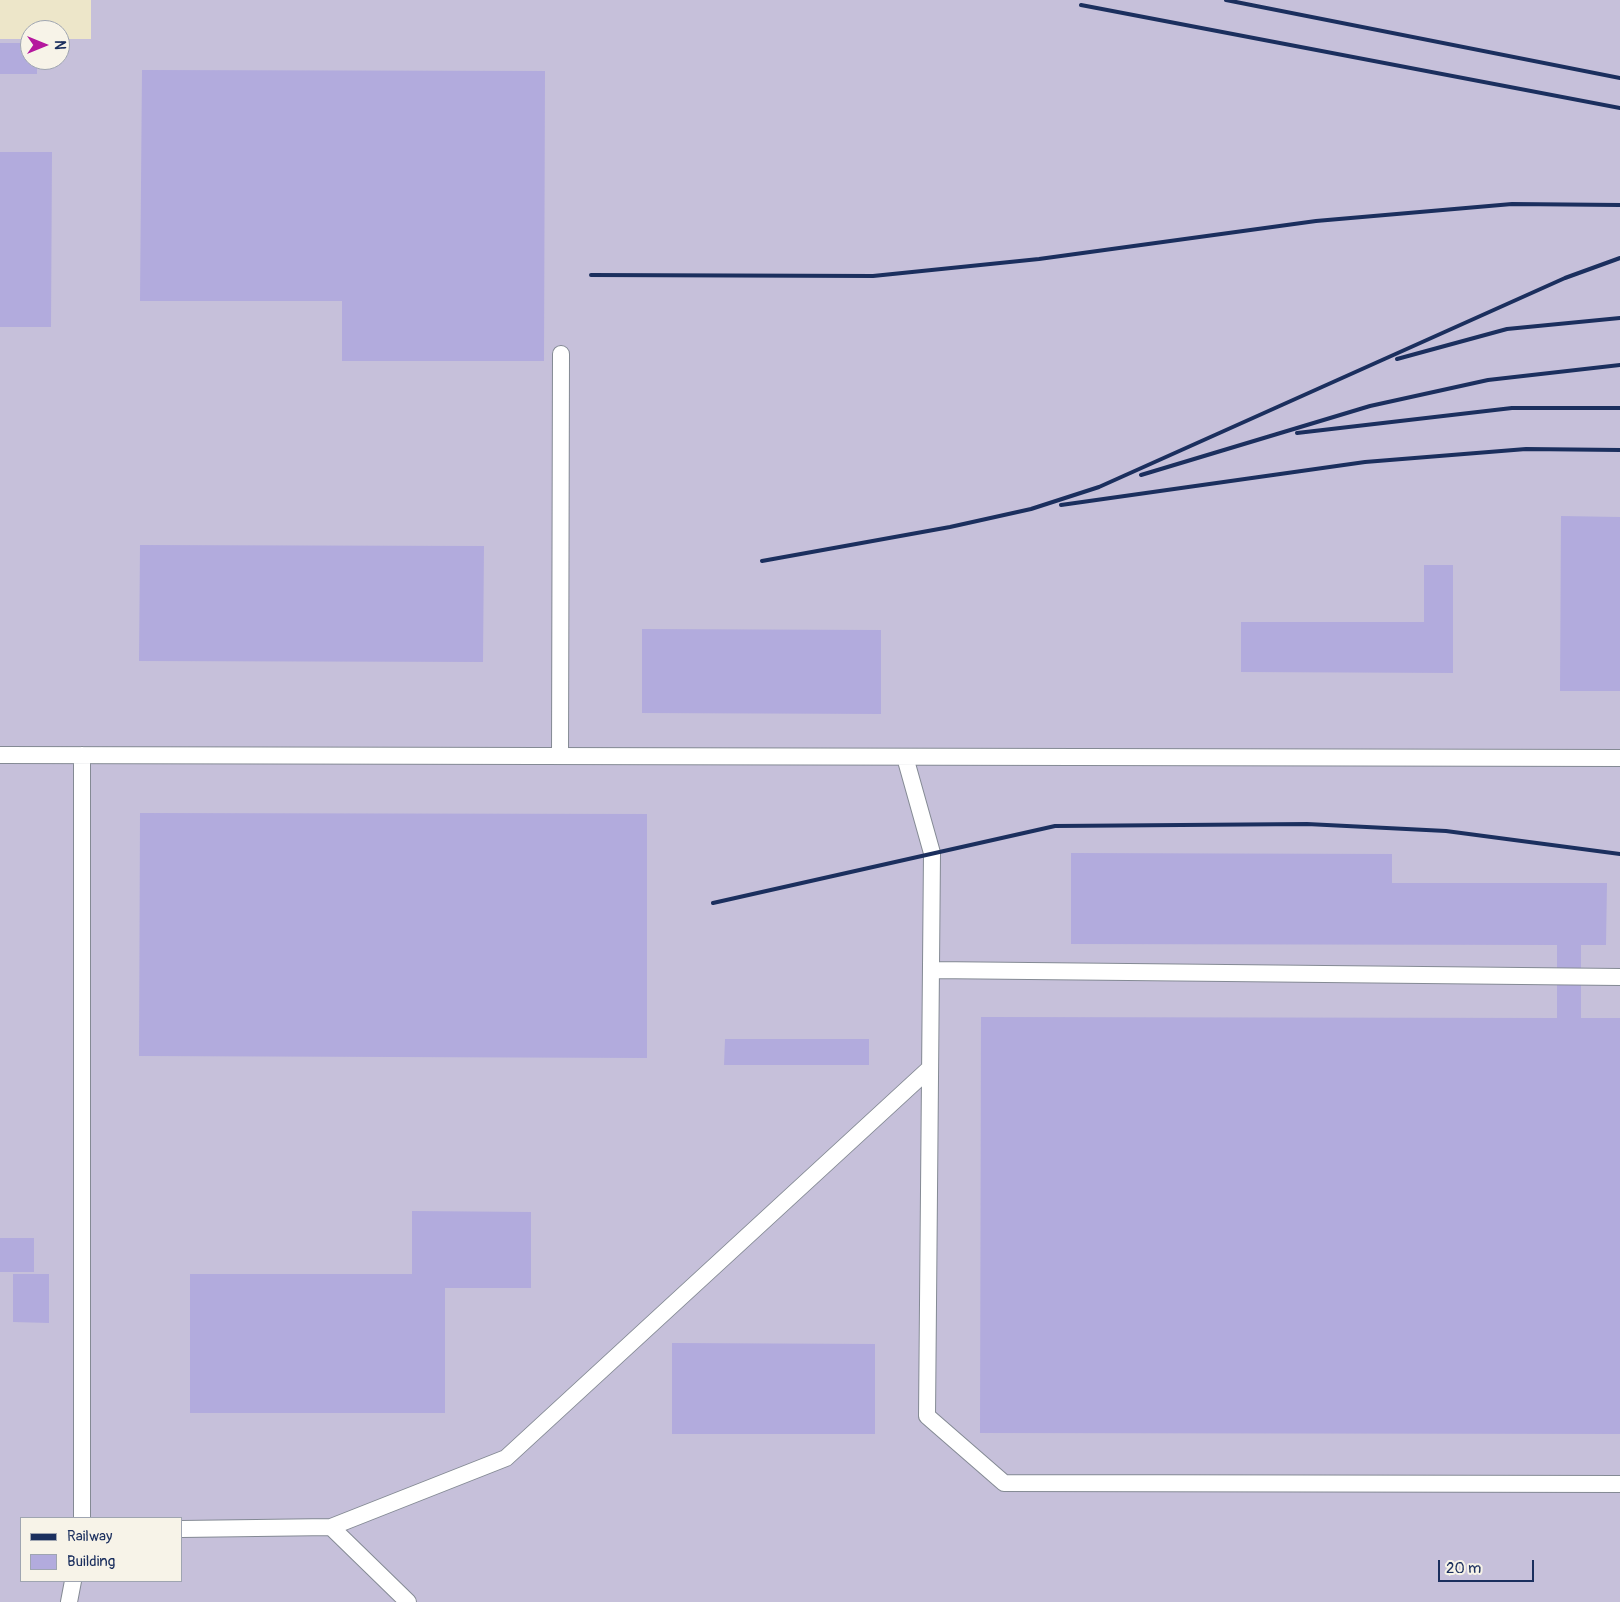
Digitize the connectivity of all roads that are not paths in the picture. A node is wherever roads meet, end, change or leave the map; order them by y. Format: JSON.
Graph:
{"nodes":[{"id":1,"x":561,"y":354,"type":"dead end"},
{"id":2,"x":0,"y":755,"type":"edge"},
{"id":3,"x":82,"y":755,"type":"junction"},
{"id":4,"x":560,"y":756,"type":"junction"},
{"id":5,"x":905,"y":757,"type":"junction"},
{"id":6,"x":1620,"y":758,"type":"edge"},
{"id":7,"x":931,"y":970,"type":"junction"},
{"id":8,"x":1620,"y":977,"type":"edge"},
{"id":9,"x":930,"y":1068,"type":"junction"},
{"id":10,"x":1620,"y":1484,"type":"edge"},
{"id":11,"x":82,"y":1517,"type":"edge"},
{"id":12,"x":331,"y":1527,"type":"junction"},
{"id":13,"x":182,"y":1529,"type":"edge"},
{"id":14,"x":73,"y":1582,"type":"edge"},
{"id":15,"x":69,"y":1602,"type":"edge"},
{"id":16,"x":408,"y":1602,"type":"edge"}],
"edges":[{"from":1,"to":4,"type":"lane"},
{"from":2,"to":3,"type":"lane"},
{"from":3,"to":4,"type":"lane"},
{"from":3,"to":11,"type":"lane"},
{"from":4,"to":5,"type":"lane"},
{"from":5,"to":6,"type":"lane"},
{"from":5,"to":7,"type":"lane"},
{"from":7,"to":8,"type":"lane"},
{"from":7,"to":9,"type":"lane"},
{"from":9,"to":10,"type":"lane"},
{"from":9,"to":12,"type":"lane"},
{"from":12,"to":13,"type":"lane"},
{"from":12,"to":16,"type":"lane"},
{"from":14,"to":15,"type":"lane"}]}
